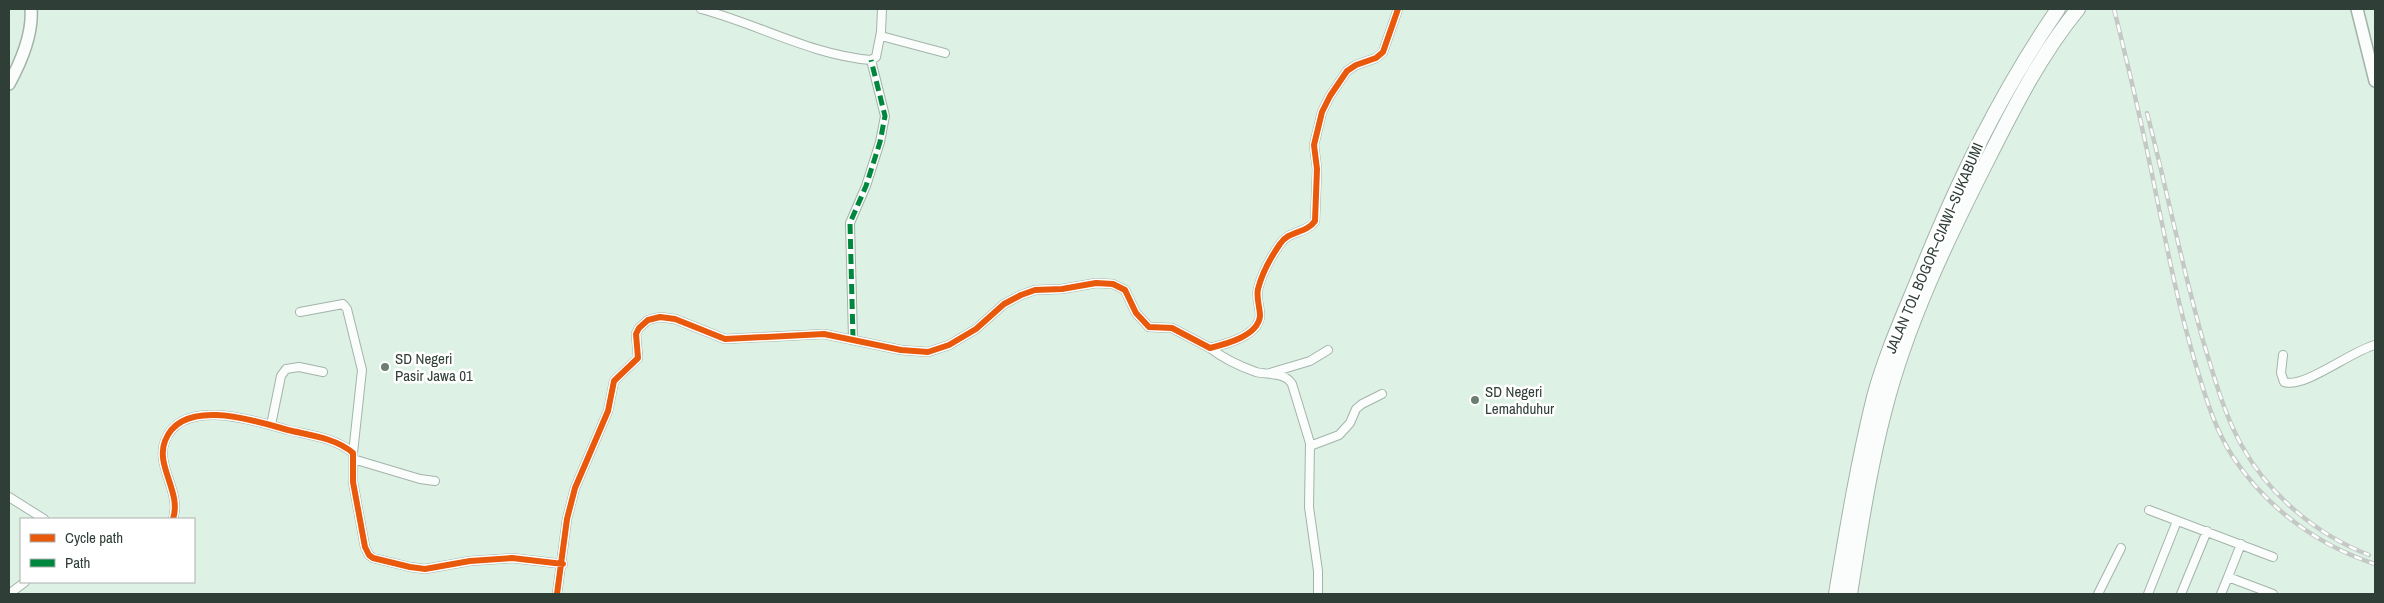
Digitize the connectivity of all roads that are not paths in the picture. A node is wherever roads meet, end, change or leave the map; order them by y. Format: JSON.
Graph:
{"nodes":[{"id":1,"x":31,"y":9,"type":"edge"},
{"id":2,"x":701,"y":9,"type":"edge"},
{"id":3,"x":882,"y":9,"type":"edge"},
{"id":4,"x":1398,"y":9,"type":"edge"},
{"id":5,"x":2058,"y":9,"type":"edge"},
{"id":6,"x":2078,"y":9,"type":"edge"},
{"id":7,"x":2357,"y":9,"type":"edge"},
{"id":8,"x":881,"y":36,"type":"junction"},
{"id":9,"x":945,"y":53,"type":"dead end"},
{"id":10,"x":871,"y":60,"type":"junction"},
{"id":11,"x":2375,"y":81,"type":"edge"},
{"id":12,"x":9,"y":84,"type":"edge"},
{"id":13,"x":300,"y":312,"type":"dead end"},
{"id":14,"x":854,"y":339,"type":"junction"},
{"id":15,"x":2375,"y":345,"type":"edge"},
{"id":16,"x":1210,"y":348,"type":"junction"},
{"id":17,"x":1328,"y":350,"type":"dead end"},
{"id":18,"x":2283,"y":354,"type":"dead end"},
{"id":19,"x":323,"y":372,"type":"dead end"},
{"id":20,"x":1266,"y":374,"type":"junction"},
{"id":21,"x":1382,"y":394,"type":"dead end"},
{"id":22,"x":271,"y":425,"type":"junction"},
{"id":23,"x":1310,"y":446,"type":"junction"},
{"id":24,"x":353,"y":456,"type":"junction"},
{"id":25,"x":435,"y":481,"type":"dead end"},
{"id":26,"x":9,"y":497,"type":"edge"},
{"id":27,"x":2149,"y":510,"type":"dead end"},
{"id":28,"x":42,"y":518,"type":"edge"},
{"id":29,"x":173,"y":518,"type":"edge"},
{"id":30,"x":2177,"y":521,"type":"junction"},
{"id":31,"x":2207,"y":531,"type":"junction"},
{"id":32,"x":2241,"y":544,"type":"junction"},
{"id":33,"x":2121,"y":548,"type":"dead end"},
{"id":34,"x":2273,"y":556,"type":"dead end"},
{"id":35,"x":563,"y":564,"type":"junction"},
{"id":36,"x":2228,"y":576,"type":"junction"},
{"id":37,"x":24,"y":583,"type":"edge"},
{"id":38,"x":9,"y":594,"type":"edge"},
{"id":39,"x":557,"y":594,"type":"edge"},
{"id":40,"x":1318,"y":594,"type":"edge"},
{"id":41,"x":1836,"y":594,"type":"edge"},
{"id":42,"x":1850,"y":594,"type":"edge"},
{"id":43,"x":2098,"y":594,"type":"edge"},
{"id":44,"x":2148,"y":594,"type":"edge"},
{"id":45,"x":2181,"y":594,"type":"edge"},
{"id":46,"x":2221,"y":594,"type":"edge"},
{"id":47,"x":2274,"y":594,"type":"edge"}],
"edges":[{"from":1,"to":12,"type":"main road"},
{"from":2,"to":10,"type":"street"},
{"from":3,"to":8,"type":"street"},
{"from":4,"to":16,"type":"street"},
{"from":5,"to":41,"type":"highway","name":"JALAN TOL BOGOR–CIAWI–SUKABUMI"},
{"from":6,"to":42,"type":"highway","name":"JALAN TOL BOGOR–CIAWI–SUKABUMI"},
{"from":7,"to":11,"type":"main road"},
{"from":8,"to":9,"type":"street"},
{"from":8,"to":10,"type":"street"},
{"from":10,"to":14,"type":"street"},
{"from":13,"to":24,"type":"street"},
{"from":14,"to":16,"type":"street"},
{"from":14,"to":35,"type":"street"},
{"from":15,"to":18,"type":"street"},
{"from":16,"to":20,"type":"street"},
{"from":17,"to":20,"type":"street"},
{"from":19,"to":22,"type":"street"},
{"from":20,"to":23,"type":"street"},
{"from":21,"to":23,"type":"street"},
{"from":22,"to":24,"type":"street"},
{"from":22,"to":29,"type":"street"},
{"from":23,"to":40,"type":"street"},
{"from":24,"to":25,"type":"street"},
{"from":24,"to":35,"type":"street"},
{"from":26,"to":28,"type":"street"},
{"from":27,"to":30,"type":"street"},
{"from":30,"to":31,"type":"street"},
{"from":30,"to":44,"type":"street"},
{"from":31,"to":32,"type":"street"},
{"from":31,"to":45,"type":"street"},
{"from":32,"to":34,"type":"street"},
{"from":32,"to":36,"type":"street"},
{"from":33,"to":43,"type":"street"},
{"from":35,"to":39,"type":"street"},
{"from":36,"to":46,"type":"street"},
{"from":36,"to":47,"type":"street"},
{"from":37,"to":38,"type":"street"}]}
